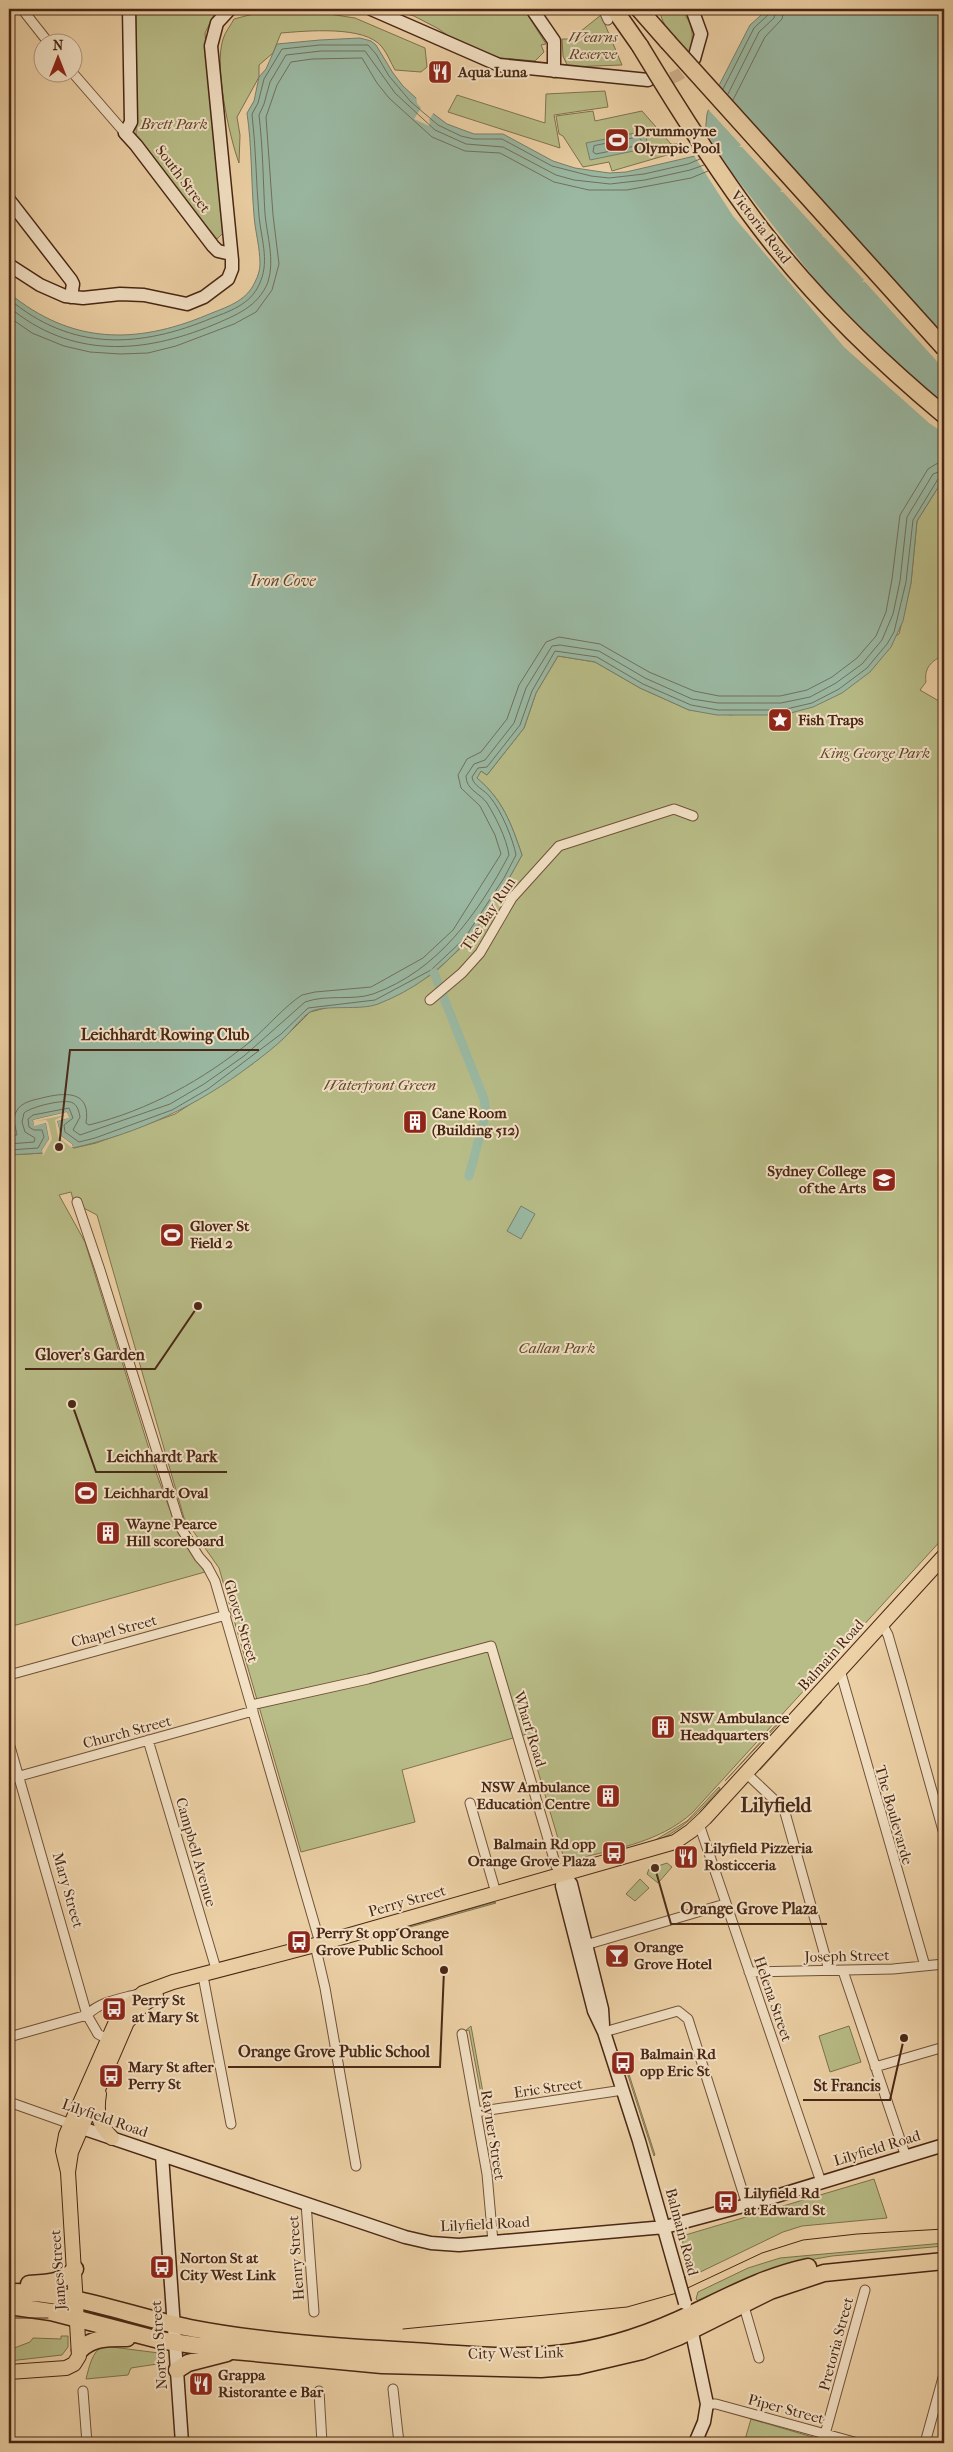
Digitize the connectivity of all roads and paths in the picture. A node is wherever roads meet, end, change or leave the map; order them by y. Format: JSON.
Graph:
{"nodes":[{"id":1,"x":22,"y":9,"type":"edge"},
{"id":2,"x":129,"y":9,"type":"edge"},
{"id":3,"x":230,"y":9,"type":"edge"},
{"id":4,"x":371,"y":9,"type":"edge"},
{"id":5,"x":532,"y":9,"type":"edge"},
{"id":6,"x":603,"y":9,"type":"edge"},
{"id":7,"x":639,"y":9,"type":"edge"},
{"id":8,"x":692,"y":9,"type":"edge"},
{"id":9,"x":611,"y":14,"type":"edge"},
{"id":10,"x":652,"y":16,"type":"edge"},
{"id":11,"x":40,"y":32,"type":"edge"},
{"id":12,"x":694,"y":59,"type":"tunnel mouth"},
{"id":13,"x":554,"y":71,"type":"junction"},
{"id":14,"x":648,"y":80,"type":"tunnel mouth"},
{"id":15,"x":81,"y":82,"type":"edge"},
{"id":16,"x":125,"y":133,"type":"junction"},
{"id":17,"x":9,"y":200,"type":"edge"},
{"id":18,"x":231,"y":254,"type":"junction"},
{"id":19,"x":9,"y":265,"type":"edge"},
{"id":20,"x":71,"y":297,"type":"junction"},
{"id":21,"x":944,"y":348,"type":"edge"},
{"id":22,"x":944,"y":415,"type":"edge"},
{"id":23,"x":694,"y":816,"type":"dead end"},
{"id":24,"x":430,"y":1000,"type":"dead end"},
{"id":25,"x":77,"y":1202,"type":"dead end"},
{"id":26,"x":944,"y":1556,"type":"edge"},
{"id":27,"x":226,"y":1615,"type":"junction"},
{"id":28,"x":882,"y":1624,"type":"junction"},
{"id":29,"x":491,"y":1646,"type":"joint"},
{"id":30,"x":840,"y":1670,"type":"junction"},
{"id":31,"x":9,"y":1675,"type":"edge"},
{"id":32,"x":252,"y":1708,"type":"junction"},
{"id":33,"x":148,"y":1740,"type":"junction"},
{"id":34,"x":9,"y":1743,"type":"edge"},
{"id":35,"x":746,"y":1773,"type":"junction"},
{"id":36,"x":18,"y":1776,"type":"junction"},
{"id":37,"x":9,"y":1779,"type":"edge"},
{"id":38,"x":470,"y":1803,"type":"dead end"},
{"id":39,"x":699,"y":1824,"type":"junction"},
{"id":40,"x":944,"y":1834,"type":"edge"},
{"id":41,"x":563,"y":1874,"type":"junction"},
{"id":42,"x":496,"y":1893,"type":"junction"},
{"id":43,"x":726,"y":1904,"type":"junction"},
{"id":44,"x":317,"y":1944,"type":"junction"},
{"id":45,"x":582,"y":1946,"type":"junction"},
{"id":46,"x":944,"y":1964,"type":"edge"},
{"id":47,"x":925,"y":1966,"type":"junction"},
{"id":48,"x":830,"y":1970,"type":"junction"},
{"id":49,"x":842,"y":1971,"type":"junction"},
{"id":50,"x":217,"y":1972,"type":"junction"},
{"id":51,"x":749,"y":1972,"type":"junction"},
{"id":52,"x":203,"y":1976,"type":"junction"},
{"id":53,"x":143,"y":1993,"type":"junction"},
{"id":54,"x":87,"y":2015,"type":"junction"},
{"id":55,"x":604,"y":2032,"type":"junction"},
{"id":56,"x":462,"y":2034,"type":"dead end"},
{"id":57,"x":9,"y":2037,"type":"edge"},
{"id":58,"x":113,"y":2042,"type":"junction"},
{"id":59,"x":944,"y":2047,"type":"edge"},
{"id":60,"x":874,"y":2067,"type":"junction"},
{"id":61,"x":101,"y":2084,"type":"junction"},
{"id":62,"x":623,"y":2090,"type":"junction"},
{"id":63,"x":9,"y":2102,"type":"edge"},
{"id":64,"x":476,"y":2112,"type":"junction"},
{"id":65,"x":231,"y":2124,"type":"dead end"},
{"id":66,"x":76,"y":2126,"type":"junction"},
{"id":67,"x":112,"y":2138,"type":"junction"},
{"id":68,"x":944,"y":2145,"type":"edge"},
{"id":69,"x":162,"y":2155,"type":"junction"},
{"id":70,"x":906,"y":2157,"type":"junction"},
{"id":71,"x":356,"y":2166,"type":"dead end"},
{"id":72,"x":821,"y":2182,"type":"junction"},
{"id":73,"x":306,"y":2203,"type":"junction"},
{"id":74,"x":747,"y":2205,"type":"junction"},
{"id":75,"x":665,"y":2227,"type":"junction"},
{"id":76,"x":493,"y":2242,"type":"junction"},
{"id":77,"x":944,"y":2252,"type":"edge"},
{"id":78,"x":944,"y":2261,"type":"edge"},
{"id":79,"x":75,"y":2268,"type":"junction"},
{"id":80,"x":865,"y":2290,"type":"dead end"},
{"id":81,"x":9,"y":2292,"type":"edge"},
{"id":82,"x":77,"y":2299,"type":"junction"},
{"id":83,"x":743,"y":2303,"type":"junction"},
{"id":84,"x":9,"y":2306,"type":"edge"},
{"id":85,"x":314,"y":2312,"type":"dead end"},
{"id":86,"x":688,"y":2316,"type":"junction"},
{"id":87,"x":78,"y":2318,"type":"junction"},
{"id":88,"x":174,"y":2324,"type":"junction"},
{"id":89,"x":138,"y":2335,"type":"junction"},
{"id":90,"x":175,"y":2342,"type":"junction"},
{"id":91,"x":234,"y":2351,"type":"junction"},
{"id":92,"x":77,"y":2357,"type":"junction"},
{"id":93,"x":759,"y":2358,"type":"dead end"},
{"id":94,"x":177,"y":2370,"type":"junction"},
{"id":95,"x":9,"y":2372,"type":"edge"},
{"id":96,"x":944,"y":2374,"type":"edge"},
{"id":97,"x":393,"y":2389,"type":"dead end"},
{"id":98,"x":83,"y":2391,"type":"dead end"},
{"id":99,"x":319,"y":2391,"type":"dead end"},
{"id":100,"x":707,"y":2404,"type":"junction"},
{"id":101,"x":825,"y":2434,"type":"junction"},
{"id":102,"x":87,"y":2443,"type":"edge"},
{"id":103,"x":182,"y":2443,"type":"edge"},
{"id":104,"x":322,"y":2443,"type":"edge"},
{"id":105,"x":399,"y":2443,"type":"edge"},
{"id":106,"x":695,"y":2443,"type":"edge"},
{"id":107,"x":858,"y":2443,"type":"edge"},
{"id":108,"x":924,"y":2443,"type":"edge"}],
"edges":[{"from":1,"to":11,"type":"street"},
{"from":2,"to":16,"type":"main road"},
{"from":3,"to":18,"type":"main road"},
{"from":4,"to":13,"type":"main road"},
{"from":5,"to":13,"type":"main road"},
{"from":6,"to":9,"type":"street"},
{"from":7,"to":10,"type":"highway"},
{"from":8,"to":12,"type":"main road"},
{"from":9,"to":22,"type":"highway","name":"Victoria Road","bridge":true},
{"from":10,"to":21,"type":"highway","bridge":true},
{"from":13,"to":14,"type":"main road"},
{"from":15,"to":16,"type":"street","name":"South Street"},
{"from":16,"to":18,"type":"main road","name":"South Street"},
{"from":17,"to":20,"type":"main road"},
{"from":18,"to":20,"type":"main road"},
{"from":19,"to":20,"type":"main road"},
{"from":23,"to":24,"type":"street","name":"The Bay Run"},
{"from":25,"to":27,"type":"street","name":"Glover Street"},
{"from":26,"to":28,"type":"main road","name":"Balmain Road"},
{"from":27,"to":31,"type":"street","name":"Chapel Street"},
{"from":27,"to":32,"type":"street","name":"Glover Street"},
{"from":28,"to":30,"type":"main road","name":"Balmain Road"},
{"from":28,"to":40,"type":"street"},
{"from":29,"to":32,"type":"street","name":"Church Street"},
{"from":29,"to":41,"type":"street","name":"Wharf Road"},
{"from":30,"to":35,"type":"main road","name":"Balmain Road"},
{"from":30,"to":47,"type":"street","name":"The Boulevarde"},
{"from":32,"to":33,"type":"street","name":"Church Street"},
{"from":32,"to":44,"type":"street","name":"Glover Street"},
{"from":33,"to":36,"type":"street","name":"Church Street"},
{"from":33,"to":50,"type":"street","name":"Campbell Avenue"},
{"from":34,"to":36,"type":"street","name":"Mary Street"},
{"from":35,"to":39,"type":"main road","name":"Balmain Road"},
{"from":35,"to":48,"type":"street"},
{"from":36,"to":37,"type":"street","name":"Church Street"},
{"from":36,"to":54,"type":"street","name":"Mary Street"},
{"from":38,"to":42,"type":"street"},
{"from":39,"to":41,"type":"main road","name":"Balmain Road"},
{"from":39,"to":43,"type":"street","name":"Helena Street"},
{"from":41,"to":42,"type":"main road","name":"Perry Street"},
{"from":41,"to":45,"type":"main road","name":"Balmain Road"},
{"from":42,"to":44,"type":"main road","name":"Perry Street"},
{"from":43,"to":45,"type":"street"},
{"from":43,"to":51,"type":"street","name":"Helena Street"},
{"from":44,"to":50,"type":"main road","name":"Perry Street"},
{"from":44,"to":71,"type":"street","name":"Glover Street"},
{"from":45,"to":55,"type":"main road","name":"Balmain Road"},
{"from":46,"to":47,"type":"street","name":"Joseph Street"},
{"from":47,"to":49,"type":"street","name":"Joseph Street"},
{"from":48,"to":49,"type":"street","name":"Joseph Street"},
{"from":48,"to":51,"type":"street","name":"Joseph Street"},
{"from":49,"to":60,"type":"street"},
{"from":50,"to":52,"type":"main road","name":"Perry Street"},
{"from":51,"to":72,"type":"street","name":"Helena Street"},
{"from":52,"to":53,"type":"main road","name":"Perry Street"},
{"from":52,"to":58,"type":"main road","name":"Perry Street"},
{"from":52,"to":65,"type":"street"},
{"from":53,"to":54,"type":"street","name":"Perry Street"},
{"from":53,"to":58,"type":"main road","name":"Perry Street"},
{"from":54,"to":57,"type":"street","name":"Perry Street"},
{"from":54,"to":58,"type":"street","name":"Mary Street"},
{"from":55,"to":62,"type":"main road","name":"Balmain Road"},
{"from":55,"to":74,"type":"street"},
{"from":56,"to":64,"type":"street","name":"Rayner Street"},
{"from":58,"to":61,"type":"main road"},
{"from":58,"to":66,"type":"main road"},
{"from":59,"to":60,"type":"street"},
{"from":60,"to":70,"type":"street"},
{"from":61,"to":66,"type":"main road"},
{"from":61,"to":67,"type":"main road"},
{"from":62,"to":64,"type":"street","name":"Eric Street"},
{"from":62,"to":75,"type":"main road","name":"Balmain Road"},
{"from":63,"to":66,"type":"street","name":"Lilyfield Road"},
{"from":64,"to":76,"type":"street","name":"Rayner Street"},
{"from":66,"to":67,"type":"main road","name":"Lilyfield Road"},
{"from":66,"to":79,"type":"main road","name":"James Street"},
{"from":67,"to":69,"type":"main road","name":"Lilyfield Road"},
{"from":68,"to":70,"type":"main road","name":"Lilyfield Road"},
{"from":69,"to":73,"type":"main road","name":"Lilyfield Road"},
{"from":69,"to":88,"type":"main road","name":"Norton Street"},
{"from":70,"to":72,"type":"main road","name":"Lilyfield Road"},
{"from":72,"to":74,"type":"main road","name":"Lilyfield Road"},
{"from":73,"to":76,"type":"main road","name":"Lilyfield Road"},
{"from":73,"to":85,"type":"street","name":"Henry Street"},
{"from":74,"to":75,"type":"main road","name":"Lilyfield Road"},
{"from":75,"to":76,"type":"main road","name":"Lilyfield Road"},
{"from":75,"to":86,"type":"main road","name":"Balmain Road","bridge":true},
{"from":77,"to":86,"type":"highway","name":"City West Link"},
{"from":78,"to":83,"type":"highway","name":"City West Link"},
{"from":79,"to":81,"type":"highway"},
{"from":79,"to":82,"type":"main road","name":"James Street"},
{"from":80,"to":101,"type":"street","name":"Pretoria Street"},
{"from":81,"to":82,"type":"highway","name":"City West Link"},
{"from":82,"to":87,"type":"main road","name":"James Street"},
{"from":82,"to":88,"type":"highway","name":"City West Link"},
{"from":83,"to":86,"type":"highway","name":"City West Link"},
{"from":83,"to":93,"type":"street"},
{"from":84,"to":87,"type":"highway","name":"City West Link"},
{"from":86,"to":88,"type":"highway","name":"City West Link"},
{"from":86,"to":91,"type":"highway","name":"City West Link"},
{"from":86,"to":100,"type":"main road","name":"Balmain Road"},
{"from":87,"to":89,"type":"highway","name":"City West Link"},
{"from":87,"to":92,"type":"main road","name":"James Street"},
{"from":88,"to":90,"type":"main road","name":"Norton Street"},
{"from":89,"to":90,"type":"highway","name":"City West Link"},
{"from":89,"to":92,"type":"highway"},
{"from":90,"to":91,"type":"highway","name":"City West Link"},
{"from":90,"to":94,"type":"main road","name":"Norton Street"},
{"from":91,"to":94,"type":"highway"},
{"from":92,"to":95,"type":"main road"},
{"from":94,"to":103,"type":"main road","name":"Norton Street"},
{"from":96,"to":108,"type":"street"},
{"from":97,"to":105,"type":"street"},
{"from":98,"to":102,"type":"street"},
{"from":99,"to":104,"type":"street"},
{"from":100,"to":101,"type":"street","name":"Piper Street"},
{"from":100,"to":106,"type":"main road","name":"Balmain Road"},
{"from":101,"to":107,"type":"street","name":"Piper Street"}]}
